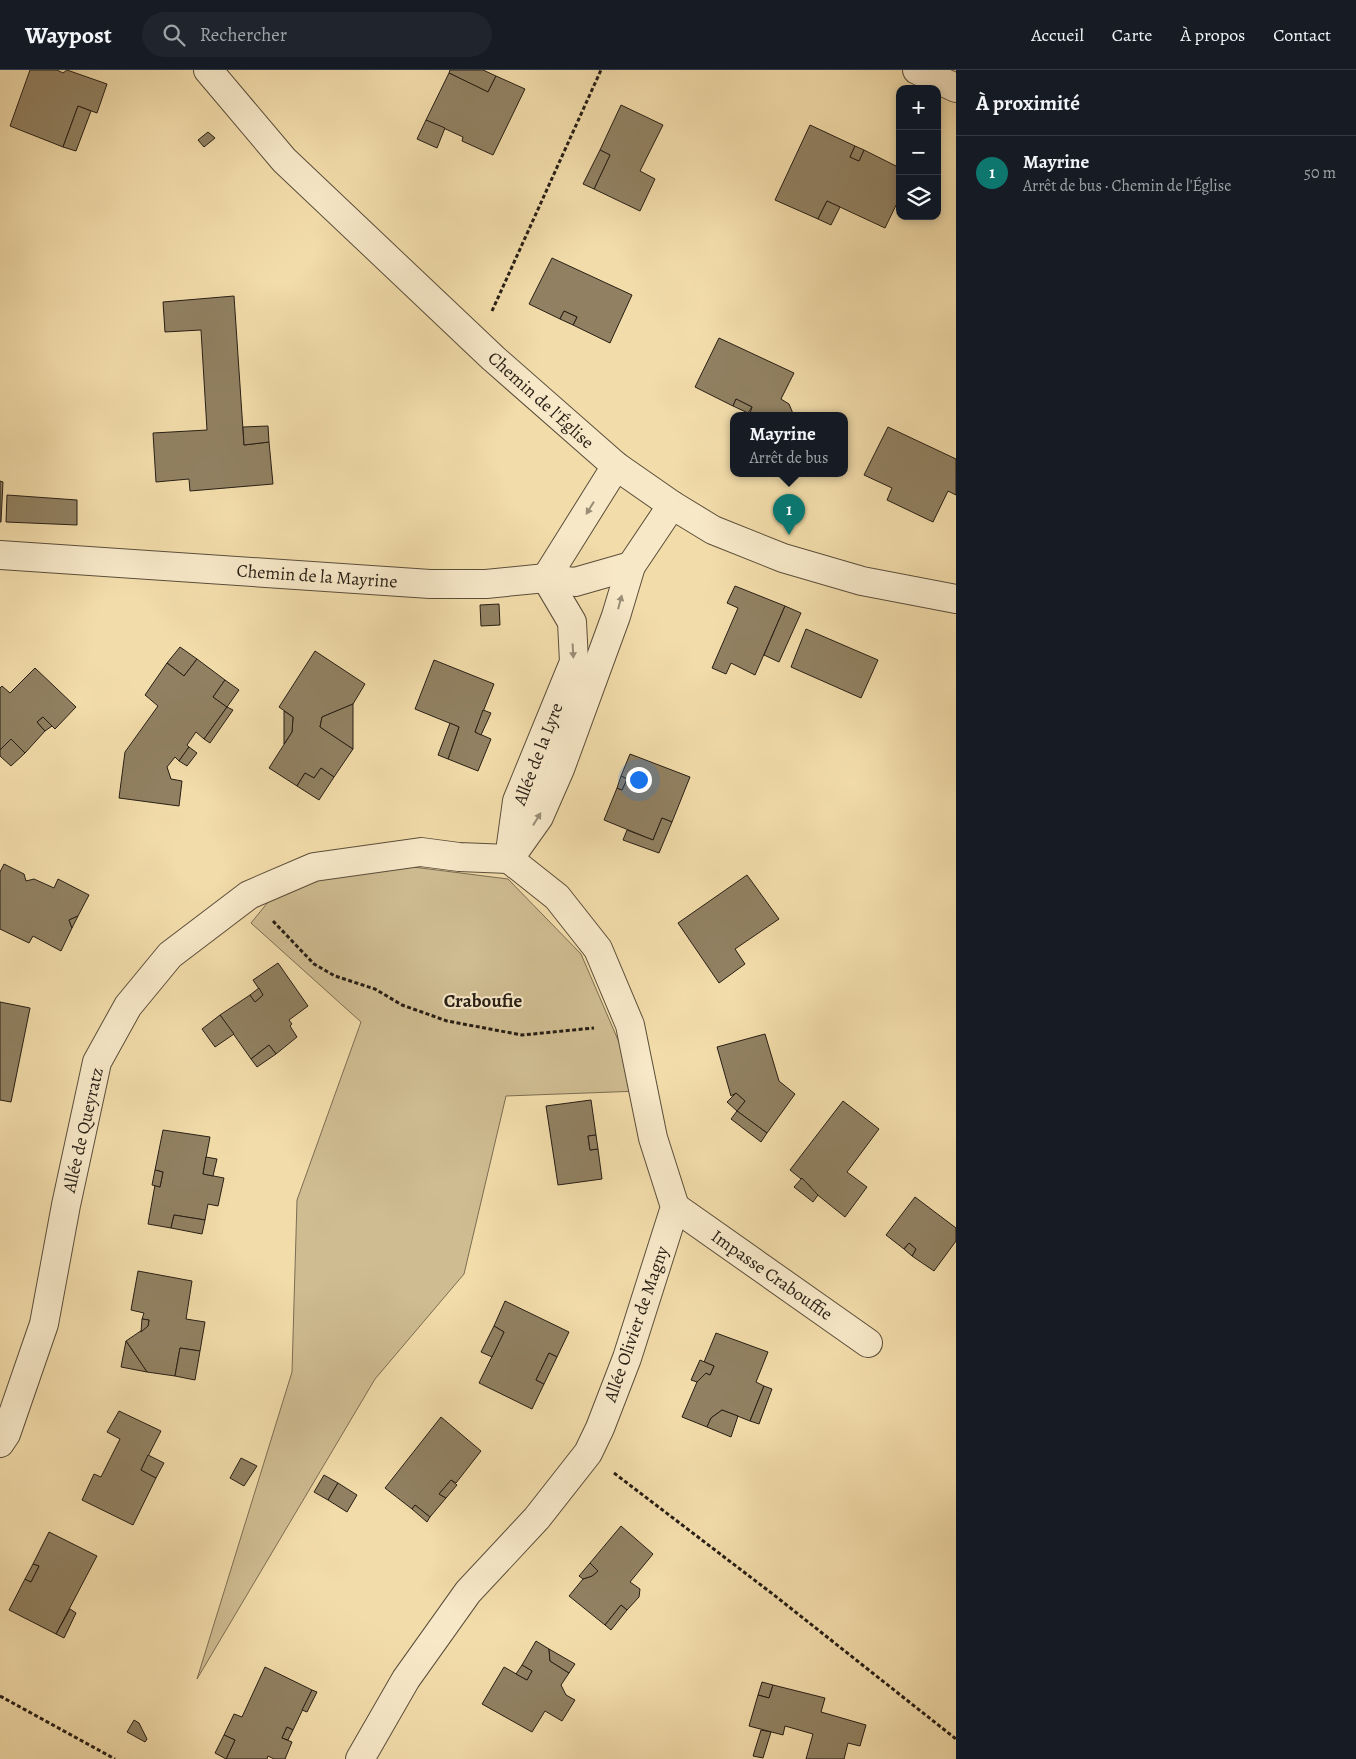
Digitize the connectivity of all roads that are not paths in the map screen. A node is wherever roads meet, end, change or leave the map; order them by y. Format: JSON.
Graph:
{"nodes":[{"id":1,"x":208,"y":70,"type":"edge"},
{"id":2,"x":917,"y":70,"type":"edge"},
{"id":3,"x":956,"y":88,"type":"edge"},
{"id":4,"x":616,"y":466,"type":"junction"},
{"id":5,"x":672,"y":505,"type":"junction"},
{"id":6,"x":0,"y":556,"type":"edge"},
{"id":7,"x":631,"y":566,"type":"junction"},
{"id":8,"x":546,"y":578,"type":"junction"},
{"id":9,"x":956,"y":600,"type":"edge"},
{"id":10,"x":509,"y":858,"type":"junction"},
{"id":11,"x":675,"y":1207,"type":"junction"},
{"id":12,"x":868,"y":1343,"type":"dead end"},
{"id":13,"x":0,"y":1443,"type":"edge"},
{"id":14,"x":360,"y":1759,"type":"edge"}],
"edges":[{"from":1,"to":4,"type":"street","name":"Chemin de l'Église"},
{"from":2,"to":3,"type":"street"},
{"from":4,"to":5,"type":"street","name":"Chemin de l'Église"},
{"from":4,"to":8,"type":"street","one_way":true},
{"from":5,"to":7,"type":"street","name":"Allée de la Lyre"},
{"from":5,"to":9,"type":"street","name":"Chemin de l'Église"},
{"from":6,"to":8,"type":"street","name":"Chemin de la Mayrine"},
{"from":7,"to":8,"type":"street","name":"Chemin de la Mayrine"},
{"from":10,"to":7,"type":"street","name":"Allée de la Lyre","one_way":true},
{"from":8,"to":10,"type":"street","name":"Allée de la Lyre","one_way":true},
{"from":10,"to":11,"type":"street"},
{"from":10,"to":13,"type":"street","name":"Allée de Queyratz"},
{"from":11,"to":12,"type":"street","name":"Impasse Crabouffie"},
{"from":11,"to":14,"type":"street","name":"Allée Olivier de Magny"}]}
